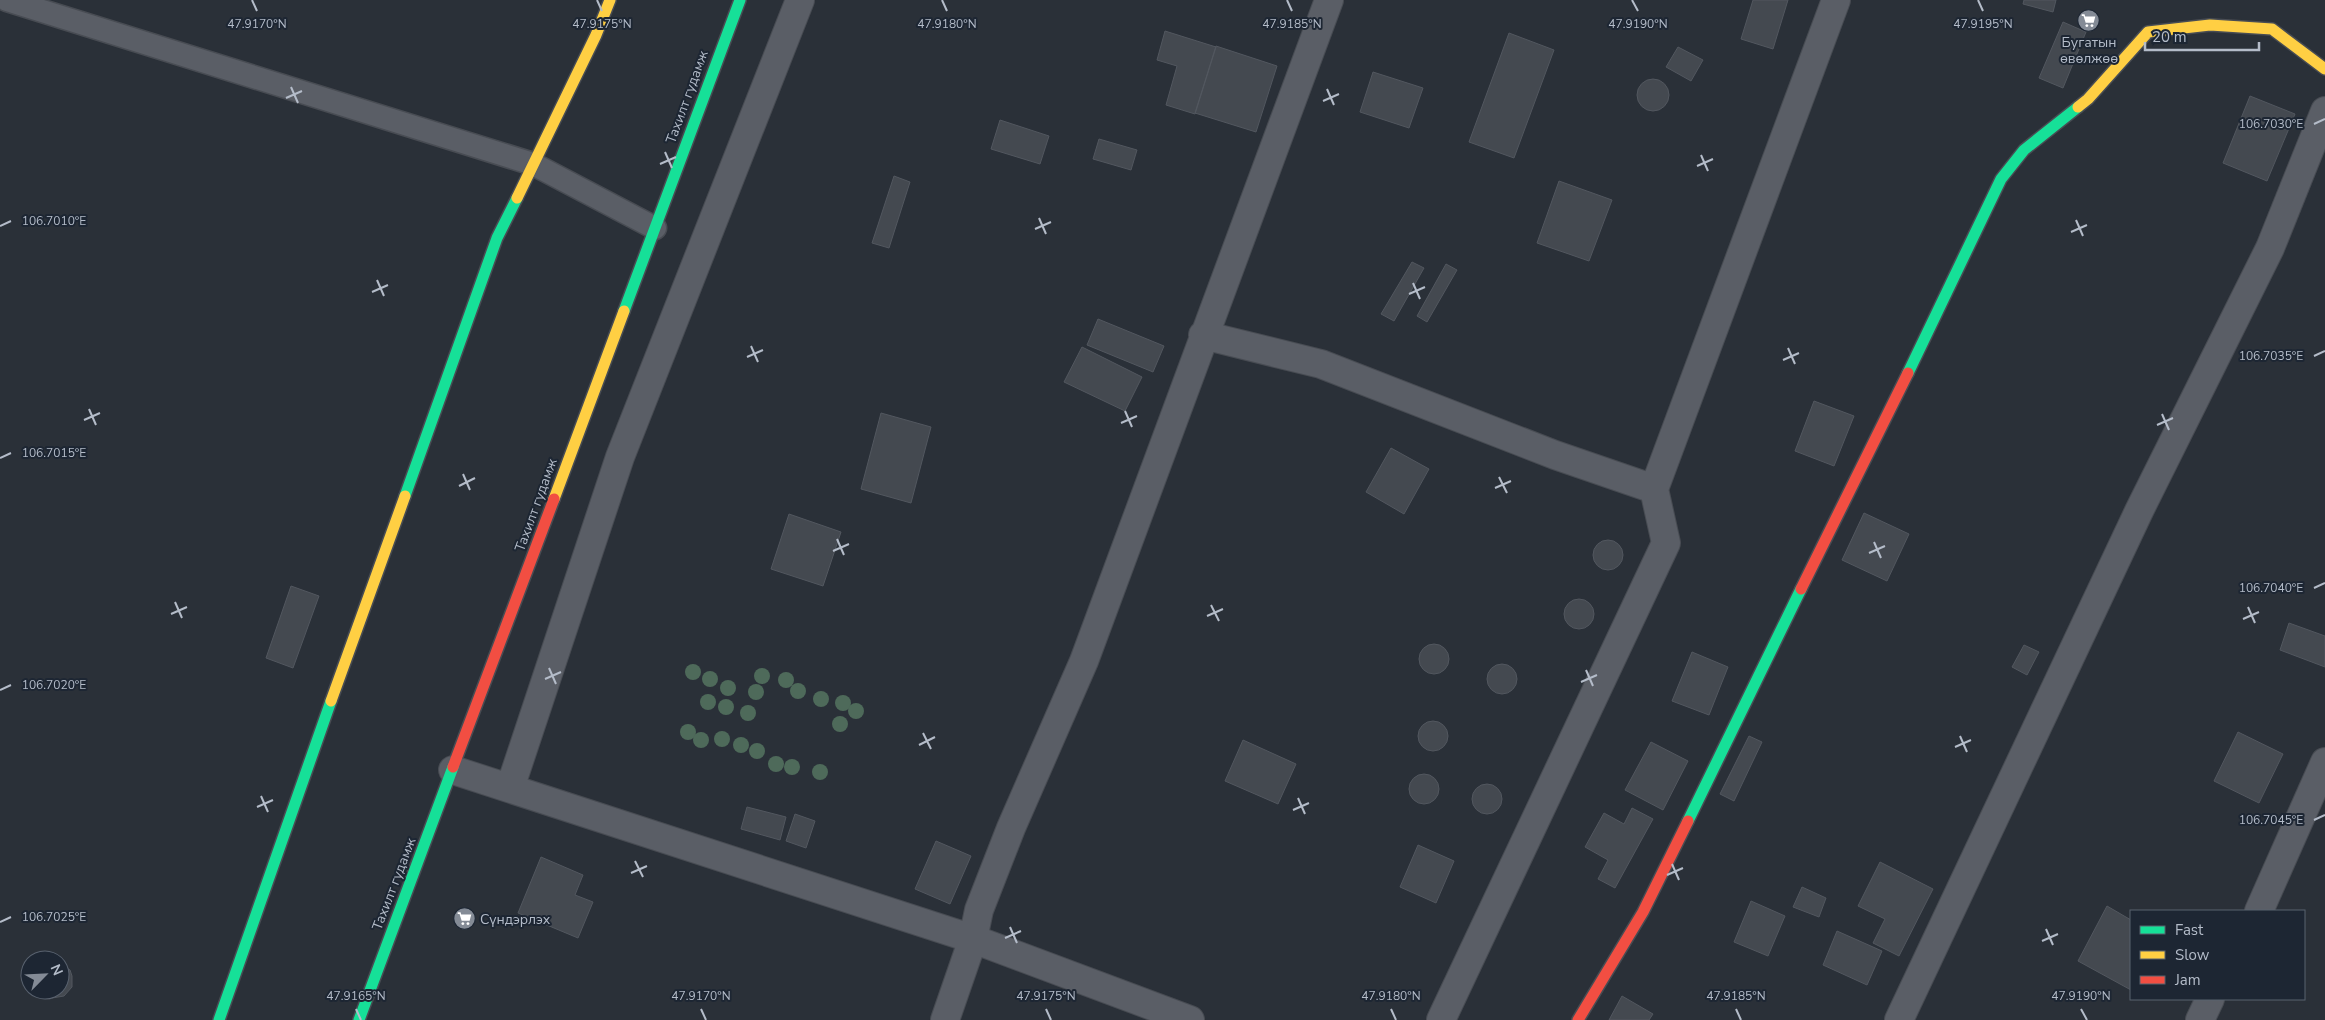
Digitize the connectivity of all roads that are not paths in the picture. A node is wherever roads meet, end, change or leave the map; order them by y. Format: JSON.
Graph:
{"nodes":[{"id":1,"x":7,"y":0,"type":"edge"},
{"id":2,"x":610,"y":0,"type":"edge"},
{"id":3,"x":740,"y":0,"type":"edge"},
{"id":4,"x":800,"y":0,"type":"edge"},
{"id":5,"x":1329,"y":0,"type":"edge"},
{"id":6,"x":1836,"y":0,"type":"edge"},
{"id":7,"x":2325,"y":68,"type":"edge"},
{"id":8,"x":2325,"y":111,"type":"edge"},
{"id":9,"x":533,"y":164,"type":"junction"},
{"id":10,"x":655,"y":228,"type":"junction"},
{"id":11,"x":1203,"y":335,"type":"junction"},
{"id":12,"x":1654,"y":489,"type":"junction"},
{"id":13,"x":2325,"y":762,"type":"edge"},
{"id":14,"x":453,"y":770,"type":"junction"},
{"id":15,"x":510,"y":788,"type":"junction"},
{"id":16,"x":2259,"y":910,"type":"edge"},
{"id":17,"x":973,"y":939,"type":"junction"},
{"id":18,"x":2210,"y":1000,"type":"edge"},
{"id":19,"x":219,"y":1020,"type":"edge"},
{"id":20,"x":359,"y":1020,"type":"edge"},
{"id":21,"x":945,"y":1020,"type":"edge"},
{"id":22,"x":1190,"y":1020,"type":"edge"},
{"id":23,"x":1441,"y":1020,"type":"edge"},
{"id":24,"x":1578,"y":1020,"type":"edge"},
{"id":25,"x":1899,"y":1020,"type":"edge"},
{"id":26,"x":2200,"y":1020,"type":"edge"}],
"edges":[{"from":1,"to":9,"type":"lane"},
{"from":2,"to":9,"type":"street"},
{"from":3,"to":10,"type":"street","name":"Тахилт гудамж"},
{"from":4,"to":15,"type":"street"},
{"from":5,"to":11,"type":"street"},
{"from":6,"to":12,"type":"street"},
{"from":7,"to":24,"type":"street"},
{"from":8,"to":25,"type":"street"},
{"from":9,"to":10,"type":"lane"},
{"from":9,"to":19,"type":"street"},
{"from":10,"to":14,"type":"street","name":"Тахилт гудамж"},
{"from":11,"to":12,"type":"street"},
{"from":11,"to":17,"type":"street"},
{"from":12,"to":23,"type":"street"},
{"from":13,"to":16,"type":"street"},
{"from":14,"to":15,"type":"street"},
{"from":14,"to":20,"type":"street","name":"Тахилт гудамж"},
{"from":15,"to":17,"type":"street"},
{"from":17,"to":21,"type":"street"},
{"from":17,"to":22,"type":"street"},
{"from":18,"to":26,"type":"street"}]}
